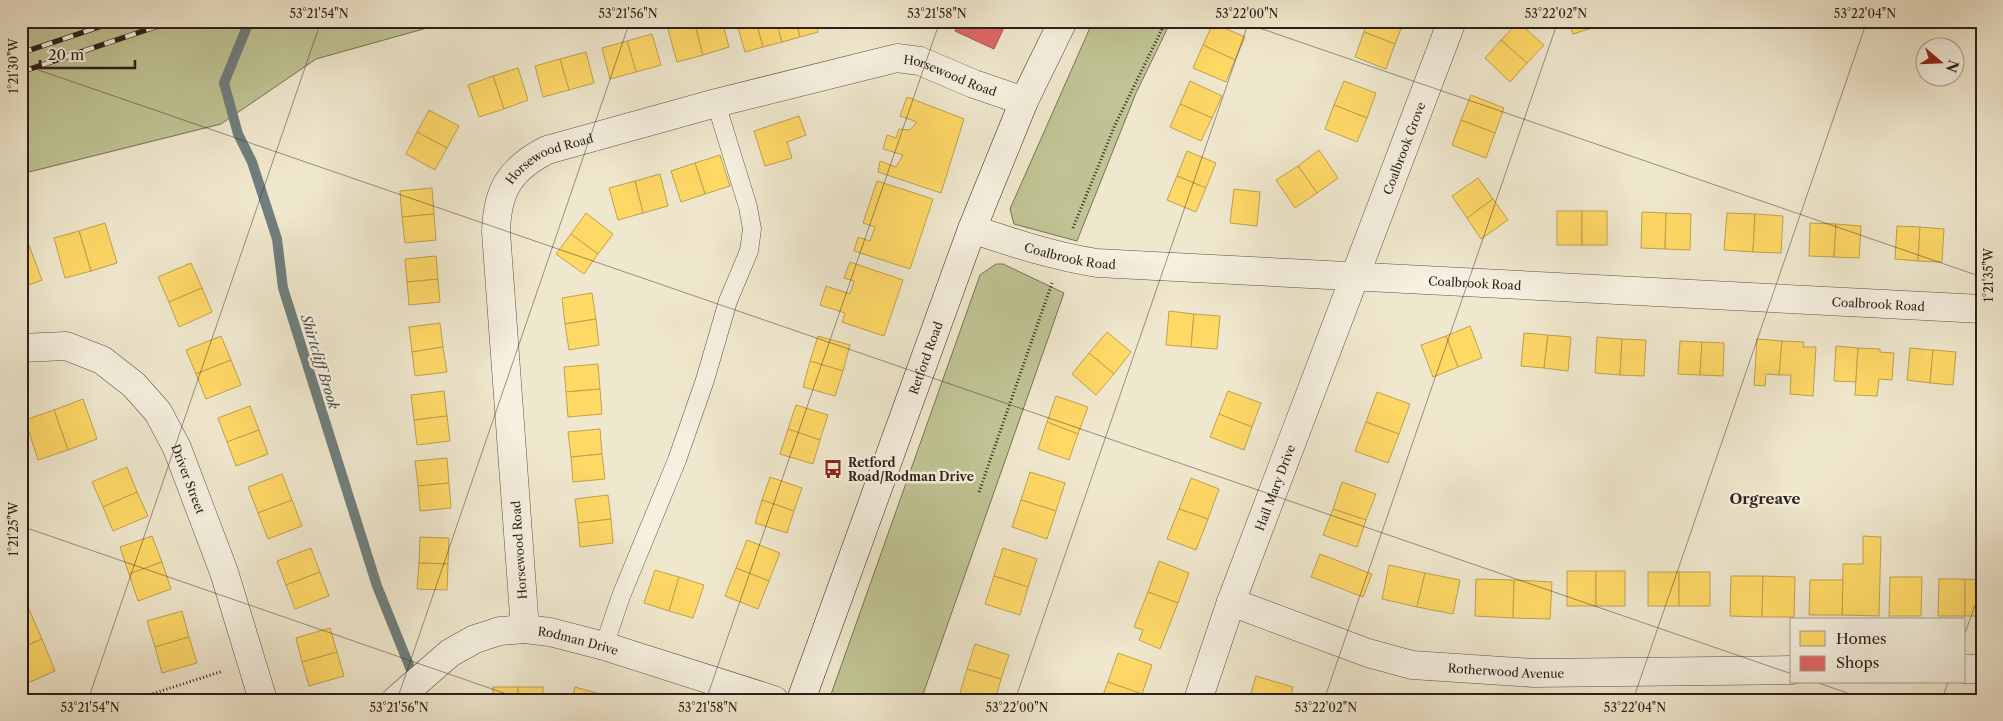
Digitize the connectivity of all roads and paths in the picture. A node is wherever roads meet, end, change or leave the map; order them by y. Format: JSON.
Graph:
{"nodes":[{"id":1,"x":1063,"y":21,"type":"edge"},
{"id":2,"x":1452,"y":21,"type":"edge"},
{"id":3,"x":1024,"y":101,"type":"junction"},
{"id":4,"x":716,"y":103,"type":"junction"},
{"id":5,"x":972,"y":229,"type":"junction"},
{"id":6,"x":1356,"y":276,"type":"junction"},
{"id":7,"x":1982,"y":309,"type":"edge"},
{"id":8,"x":21,"y":348,"type":"edge"},
{"id":9,"x":1231,"y":602,"type":"junction"},
{"id":10,"x":525,"y":630,"type":"junction"},
{"id":11,"x":604,"y":646,"type":"junction"},
{"id":12,"x":232,"y":668,"type":"dead end"},
{"id":13,"x":1966,"y":669,"type":"edge"},
{"id":14,"x":1982,"y":669,"type":"edge"},
{"id":15,"x":1790,"y":670,"type":"edge"},
{"id":16,"x":133,"y":700,"type":"edge"},
{"id":17,"x":263,"y":700,"type":"edge"},
{"id":18,"x":396,"y":700,"type":"edge"},
{"id":19,"x":774,"y":700,"type":"edge"},
{"id":20,"x":801,"y":700,"type":"edge"},
{"id":21,"x":1198,"y":700,"type":"edge"}],
"edges":[{"from":1,"to":3,"type":"street","name":"Retford Road"},
{"from":2,"to":6,"type":"street","name":"Coalbrook Grove"},
{"from":3,"to":4,"type":"street","name":"Horsewood Road"},
{"from":3,"to":5,"type":"street","name":"Retford Road"},
{"from":4,"to":10,"type":"street","name":"Horsewood Road"},
{"from":4,"to":11,"type":"lane"},
{"from":5,"to":6,"type":"street","name":"Coalbrook Road"},
{"from":5,"to":20,"type":"street","name":"Retford Road"},
{"from":6,"to":7,"type":"street","name":"Coalbrook Road"},
{"from":6,"to":9,"type":"street","name":"Hail Mary Drive"},
{"from":8,"to":17,"type":"street","name":"Driver Street"},
{"from":9,"to":15,"type":"street","name":"Rotherwood Avenue"},
{"from":9,"to":21,"type":"street","name":"Hail Mary Drive"},
{"from":10,"to":11,"type":"street","name":"Rodman Drive"},
{"from":10,"to":18,"type":"street","name":"Rodman Drive"},
{"from":11,"to":19,"type":"street","name":"Rodman Drive"},
{"from":12,"to":16,"type":"path"},
{"from":13,"to":14,"type":"street"}]}
